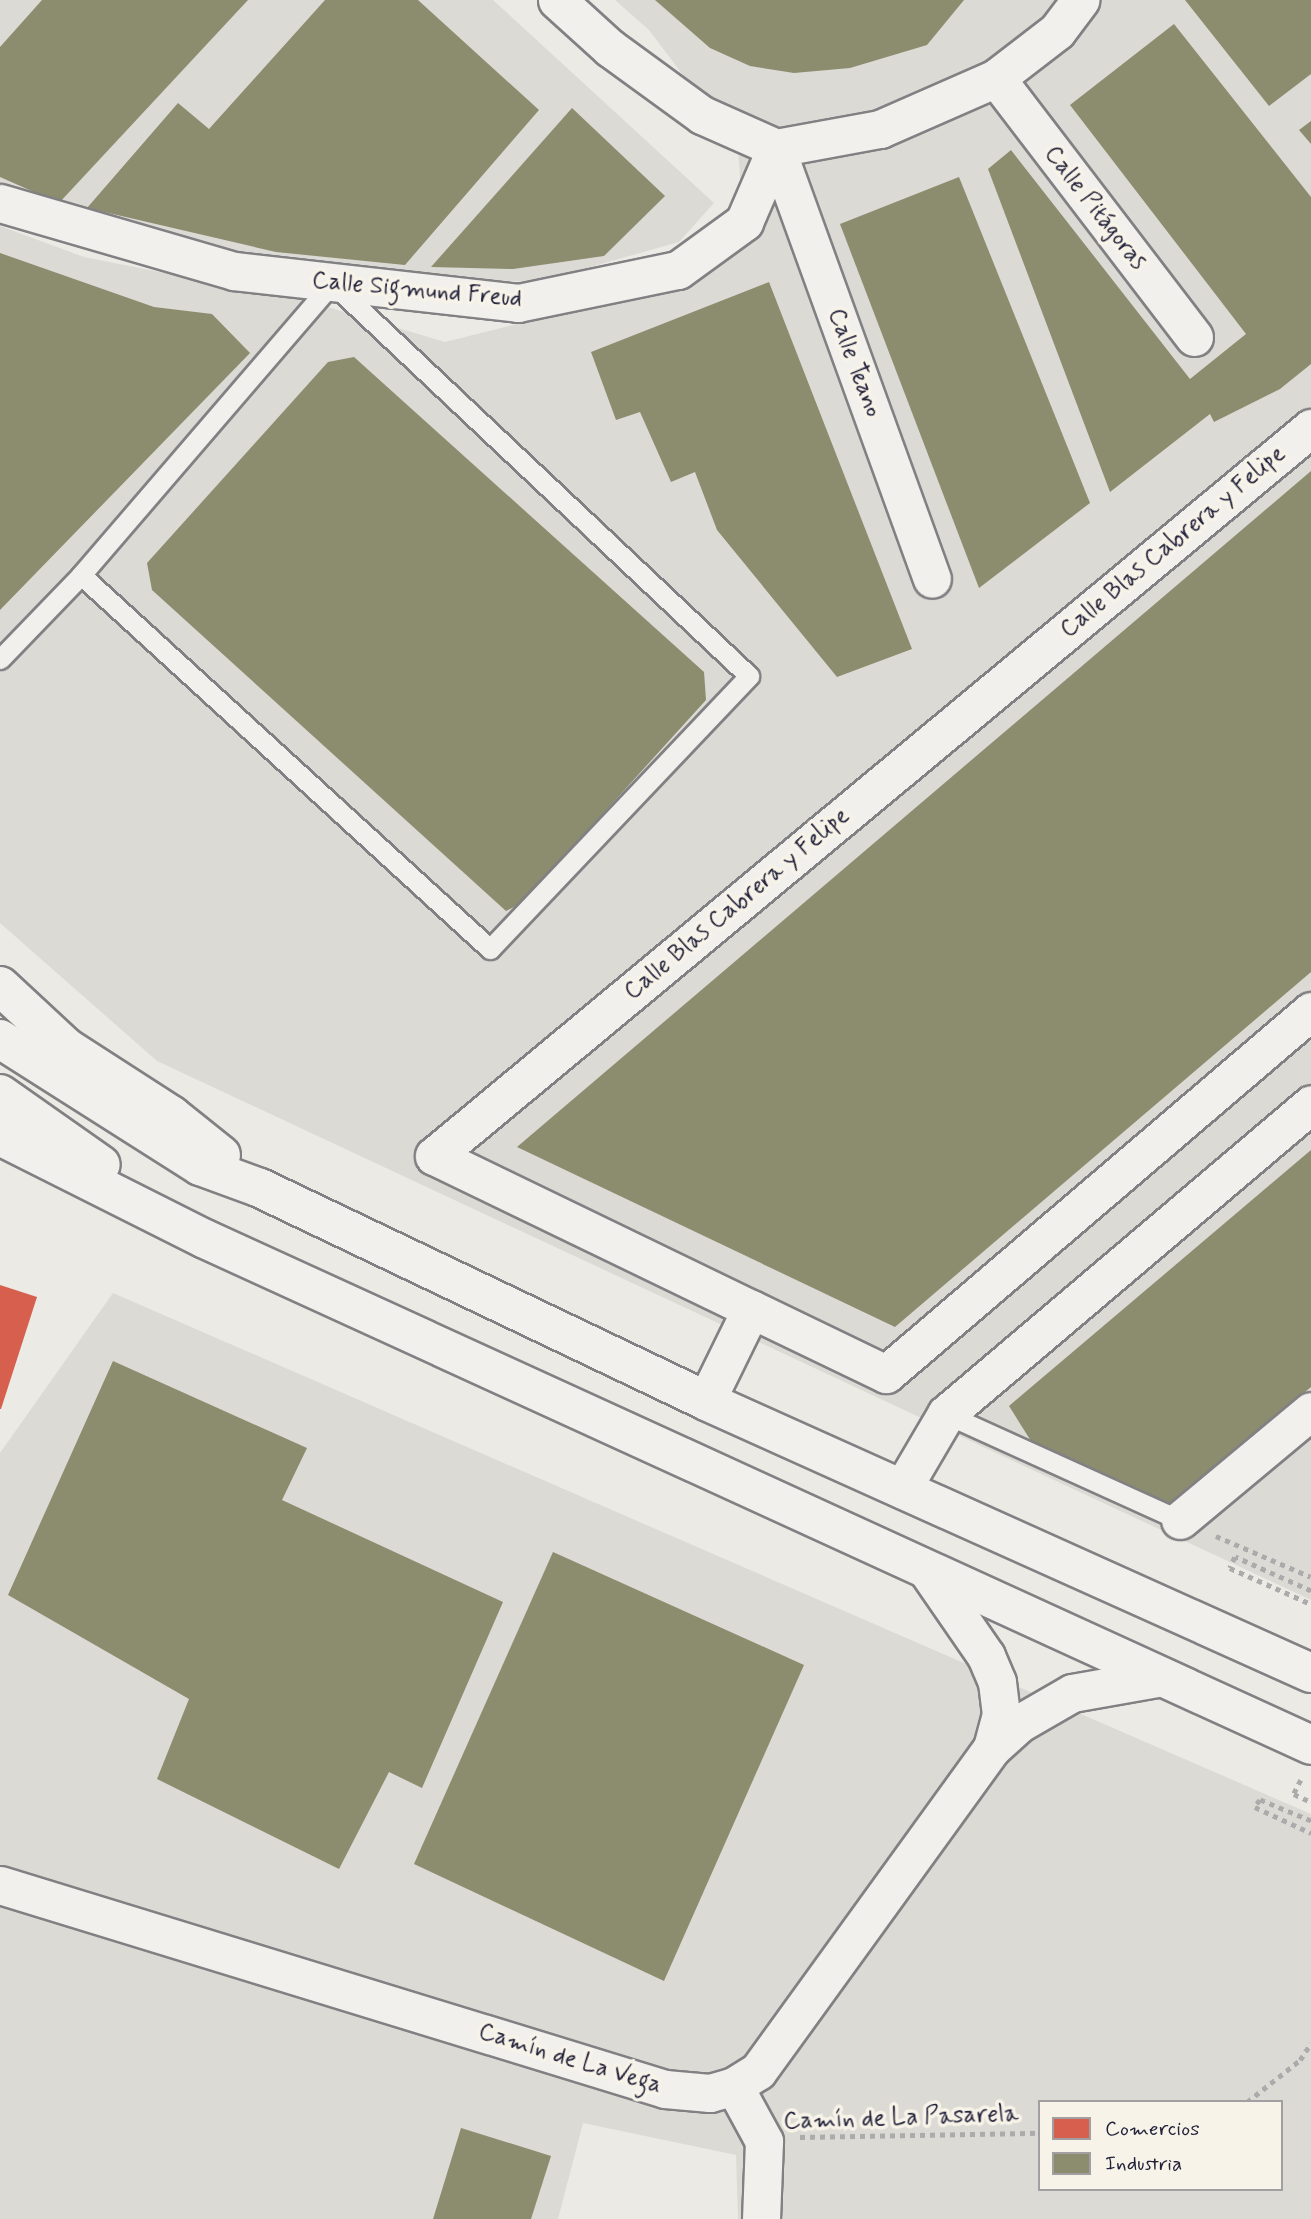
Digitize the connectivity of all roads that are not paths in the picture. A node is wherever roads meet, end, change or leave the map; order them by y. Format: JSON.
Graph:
{"nodes":[{"id":1,"x":557,"y":0,"type":"edge"},
{"id":2,"x":1080,"y":0,"type":"edge"},
{"id":3,"x":996,"y":78,"type":"junction"},
{"id":4,"x":776,"y":148,"type":"junction"},
{"id":5,"x":0,"y":203,"type":"edge"},
{"id":6,"x":331,"y":283,"type":"junction"},
{"id":7,"x":1195,"y":337,"type":"dead end"},
{"id":8,"x":1311,"y":428,"type":"edge"},
{"id":9,"x":81,"y":575,"type":"junction"},
{"id":10,"x":932,"y":579,"type":"dead end"},
{"id":11,"x":0,"y":659,"type":"edge"},
{"id":12,"x":0,"y":986,"type":"edge"},
{"id":13,"x":1311,"y":1011,"type":"edge"},
{"id":14,"x":0,"y":1039,"type":"edge"},
{"id":15,"x":0,"y":1094,"type":"edge"},
{"id":16,"x":1311,"y":1104,"type":"edge"},
{"id":17,"x":0,"y":1136,"type":"edge"},
{"id":18,"x":260,"y":1188,"type":"junction"},
{"id":19,"x":205,"y":1239,"type":"junction"},
{"id":20,"x":751,"y":1309,"type":"junction"},
{"id":21,"x":706,"y":1401,"type":"junction"},
{"id":22,"x":1311,"y":1411,"type":"edge"},
{"id":23,"x":946,"y":1414,"type":"junction"},
{"id":24,"x":902,"y":1489,"type":"junction"},
{"id":25,"x":1184,"y":1516,"type":"joint"},
{"id":26,"x":926,"y":1569,"type":"junction"},
{"id":27,"x":1311,"y":1674,"type":"edge"},
{"id":28,"x":1163,"y":1677,"type":"junction"},
{"id":29,"x":1311,"y":1745,"type":"edge"},
{"id":30,"x":992,"y":1748,"type":"junction"},
{"id":31,"x":0,"y":1885,"type":"edge"},
{"id":32,"x":734,"y":2086,"type":"junction"},
{"id":33,"x":761,"y":2219,"type":"edge"}],
"edges":[{"from":1,"to":4,"type":"street"},
{"from":2,"to":3,"type":"street"},
{"from":3,"to":4,"type":"street"},
{"from":3,"to":7,"type":"street","name":"Calle Pitágoras"},
{"from":4,"to":6,"type":"street","name":"Calle Sigmund Freud"},
{"from":4,"to":10,"type":"street","name":"Calle Teano"},
{"from":5,"to":6,"type":"street","name":"Calle Sigmund Freud"},
{"from":6,"to":9,"type":"lane"},
{"from":6,"to":9,"type":"lane"},
{"from":8,"to":20,"type":"street","name":"Calle Blas Cabrera y Felipe"},
{"from":9,"to":11,"type":"lane"},
{"from":12,"to":18,"type":"highway"},
{"from":13,"to":20,"type":"street","name":"Calle Blas Cabrera y Felipe"},
{"from":14,"to":18,"type":"highway"},
{"from":15,"to":19,"type":"highway"},
{"from":16,"to":23,"type":"street"},
{"from":17,"to":19,"type":"highway"},
{"from":18,"to":21,"type":"highway"},
{"from":19,"to":26,"type":"highway"},
{"from":20,"to":21,"type":"street"},
{"from":21,"to":24,"type":"highway"},
{"from":22,"to":25,"type":"street"},
{"from":23,"to":24,"type":"street"},
{"from":23,"to":25,"type":"lane"},
{"from":24,"to":27,"type":"highway"},
{"from":26,"to":28,"type":"highway"},
{"from":26,"to":30,"type":"street","name":"Camín de La Vega"},
{"from":28,"to":29,"type":"highway"},
{"from":28,"to":30,"type":"street","name":"Camín de La Vega"},
{"from":30,"to":32,"type":"street","name":"Camín de La Vega"},
{"from":31,"to":32,"type":"street","name":"Camín de La Vega"},
{"from":32,"to":33,"type":"street"}]}
